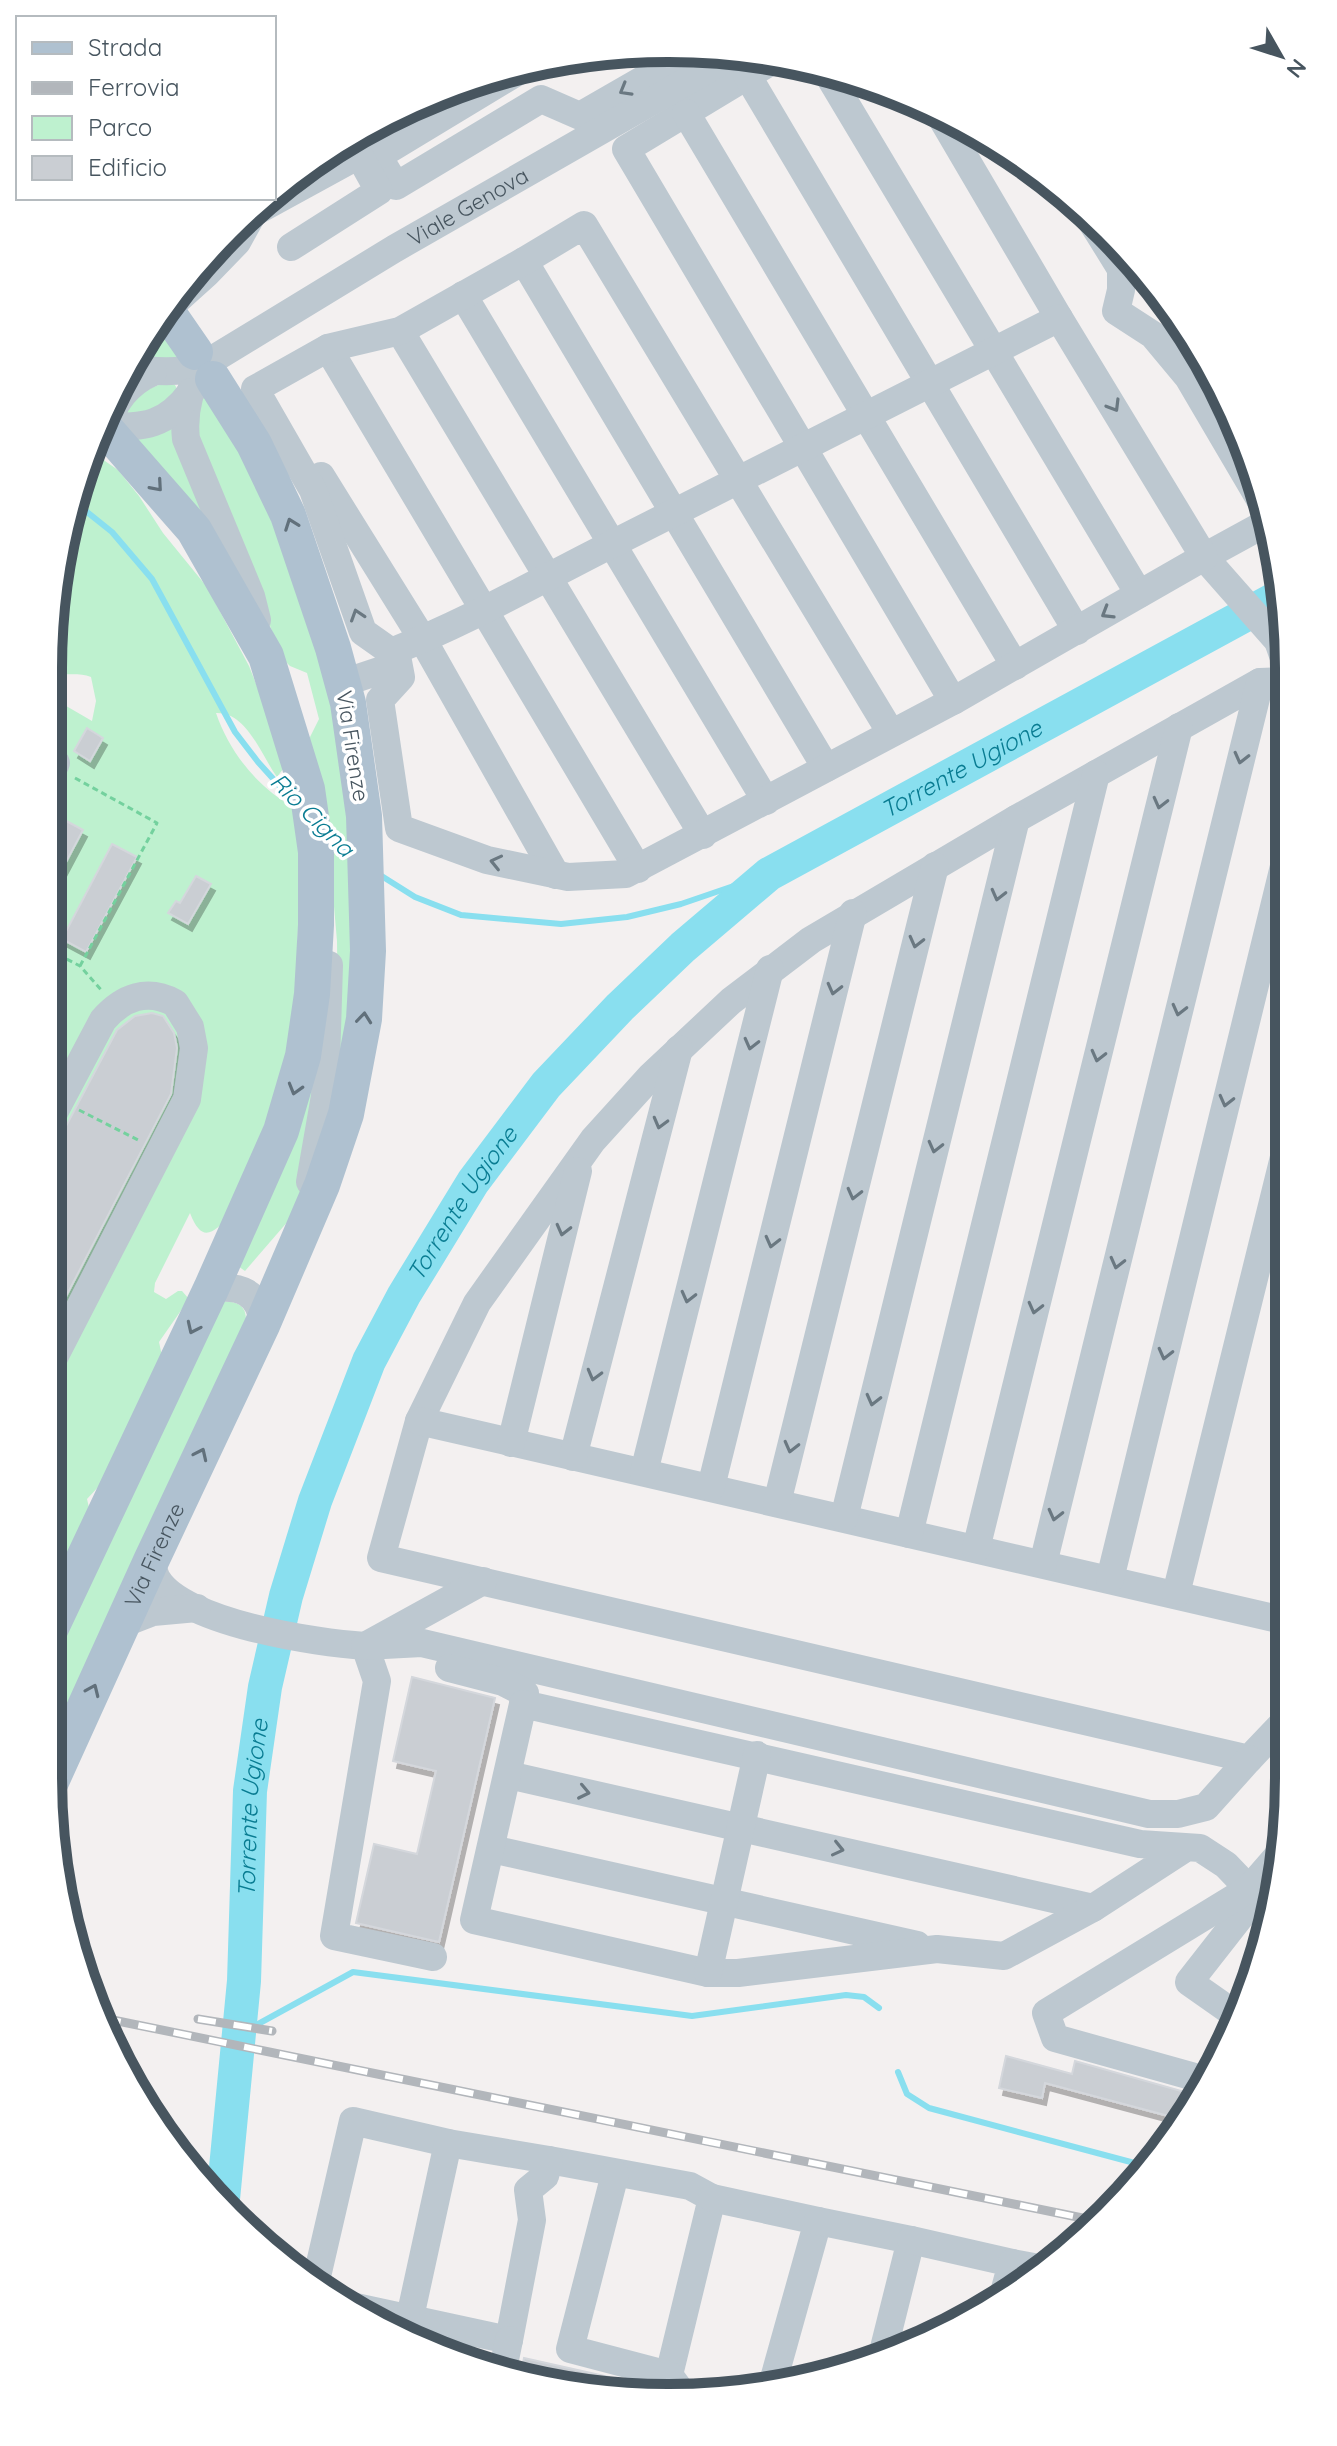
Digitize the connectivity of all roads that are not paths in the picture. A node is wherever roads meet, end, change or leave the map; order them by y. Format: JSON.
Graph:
{"nodes":[{"id":1,"x":674,"y":62,"type":"edge"},
{"id":2,"x":737,"y":66,"type":"edge"},
{"id":3,"x":739,"y":66,"type":"edge"},
{"id":4,"x":742,"y":66,"type":"edge"},
{"id":5,"x":835,"y":86,"type":"edge"},
{"id":6,"x":487,"y":90,"type":"edge"},
{"id":7,"x":686,"y":113,"type":"junction"},
{"id":8,"x":949,"y":131,"type":"edge"},
{"id":9,"x":369,"y":141,"type":"edge"},
{"id":10,"x":378,"y":156,"type":"junction"},
{"id":11,"x":296,"y":189,"type":"edge"},
{"id":12,"x":291,"y":247,"type":"dead end"},
{"id":13,"x":1115,"y":259,"type":"edge"},
{"id":14,"x":524,"y":261,"type":"junction"},
{"id":15,"x":463,"y":295,"type":"junction"},
{"id":16,"x":172,"y":321,"type":"edge"},
{"id":17,"x":1066,"y":329,"type":"junction"},
{"id":18,"x":400,"y":331,"type":"junction"},
{"id":19,"x":328,"y":348,"type":"junction"},
{"id":20,"x":994,"y":351,"type":"junction"},
{"id":21,"x":140,"y":370,"type":"edge"},
{"id":22,"x":200,"y":372,"type":"junction"},
{"id":23,"x":264,"y":383,"type":"junction"},
{"id":24,"x":929,"y":383,"type":"junction"},
{"id":25,"x":866,"y":416,"type":"junction"},
{"id":26,"x":113,"y":426,"type":"edge"},
{"id":27,"x":110,"y":433,"type":"edge"},
{"id":28,"x":803,"y":447,"type":"junction"},
{"id":29,"x":1240,"y":465,"type":"edge"},
{"id":30,"x":738,"y":480,"type":"junction"},
{"id":31,"x":674,"y":513,"type":"junction"},
{"id":32,"x":1258,"y":530,"type":"edge"},
{"id":33,"x":612,"y":544,"type":"junction"},
{"id":34,"x":1213,"y":567,"type":"junction"},
{"id":35,"x":548,"y":576,"type":"junction"},
{"id":36,"x":1139,"y":594,"type":"junction"},
{"id":37,"x":483,"y":609,"type":"junction"},
{"id":38,"x":1077,"y":631,"type":"junction"},
{"id":39,"x":423,"y":640,"type":"junction"},
{"id":40,"x":1274,"y":641,"type":"edge"},
{"id":41,"x":391,"y":652,"type":"junction"},
{"id":42,"x":266,"y":656,"type":"junction"},
{"id":43,"x":1015,"y":666,"type":"junction"},
{"id":44,"x":1272,"y":682,"type":"edge"},
{"id":45,"x":343,"y":683,"type":"junction"},
{"id":46,"x":953,"y":701,"type":"junction"},
{"id":47,"x":1179,"y":727,"type":"junction"},
{"id":48,"x":891,"y":733,"type":"junction"},
{"id":49,"x":826,"y":768,"type":"junction"},
{"id":50,"x":1096,"y":774,"type":"junction"},
{"id":51,"x":766,"y":801,"type":"junction"},
{"id":52,"x":1016,"y":819,"type":"junction"},
{"id":53,"x":703,"y":835,"type":"junction"},
{"id":54,"x":317,"y":862,"type":"junction"},
{"id":55,"x":935,"y":866,"type":"junction"},
{"id":56,"x":638,"y":869,"type":"junction"},
{"id":57,"x":556,"y":875,"type":"junction"},
{"id":58,"x":1275,"y":903,"type":"edge"},
{"id":59,"x":853,"y":913,"type":"junction"},
{"id":60,"x":770,"y":969,"type":"junction"},
{"id":61,"x":679,"y":1048,"type":"junction"},
{"id":62,"x":62,"y":1097,"type":"edge"},
{"id":63,"x":582,"y":1155,"type":"junction"},
{"id":64,"x":1275,"y":1194,"type":"edge"},
{"id":65,"x":304,"y":1227,"type":"junction"},
{"id":66,"x":211,"y":1289,"type":"junction"},
{"id":67,"x":263,"y":1323,"type":"junction"},
{"id":68,"x":62,"y":1342,"type":"edge"},
{"id":69,"x":419,"y":1421,"type":"junction"},
{"id":70,"x":511,"y":1443,"type":"junction"},
{"id":71,"x":573,"y":1457,"type":"junction"},
{"id":72,"x":644,"y":1472,"type":"junction"},
{"id":73,"x":711,"y":1487,"type":"junction"},
{"id":74,"x":777,"y":1503,"type":"junction"},
{"id":75,"x":844,"y":1518,"type":"junction"},
{"id":76,"x":909,"y":1534,"type":"junction"},
{"id":77,"x":976,"y":1549,"type":"junction"},
{"id":78,"x":151,"y":1561,"type":"junction"},
{"id":79,"x":1043,"y":1564,"type":"junction"},
{"id":80,"x":1110,"y":1579,"type":"junction"},
{"id":81,"x":483,"y":1581,"type":"junction"},
{"id":82,"x":1176,"y":1594,"type":"junction"},
{"id":83,"x":62,"y":1604,"type":"edge"},
{"id":84,"x":197,"y":1608,"type":"junction"},
{"id":85,"x":1275,"y":1618,"type":"edge"},
{"id":86,"x":122,"y":1624,"type":"junction"},
{"id":87,"x":365,"y":1646,"type":"junction"},
{"id":88,"x":523,"y":1704,"type":"junction"},
{"id":89,"x":1275,"y":1732,"type":"edge"},
{"id":90,"x":757,"y":1755,"type":"junction"},
{"id":91,"x":62,"y":1757,"type":"edge"},
{"id":92,"x":1249,"y":1759,"type":"junction"},
{"id":93,"x":508,"y":1775,"type":"junction"},
{"id":94,"x":1206,"y":1807,"type":"junction"},
{"id":95,"x":741,"y":1826,"type":"junction"},
{"id":96,"x":492,"y":1849,"type":"junction"},
{"id":97,"x":1192,"y":1849,"type":"junction"},
{"id":98,"x":1268,"y":1867,"type":"edge"},
{"id":99,"x":1249,"y":1889,"type":"junction"},
{"id":100,"x":725,"y":1902,"type":"junction"},
{"id":101,"x":1093,"y":1908,"type":"junction"},
{"id":102,"x":937,"y":1949,"type":"junction"},
{"id":103,"x":433,"y":1957,"type":"dead end"},
{"id":104,"x":708,"y":1973,"type":"junction"},
{"id":105,"x":1229,"y":2010,"type":"edge"},
{"id":106,"x":1197,"y":2075,"type":"edge"},
{"id":107,"x":448,"y":2143,"type":"junction"},
{"id":108,"x":549,"y":2160,"type":"junction"},
{"id":109,"x":615,"y":2174,"type":"junction"},
{"id":110,"x":712,"y":2198,"type":"junction"},
{"id":111,"x":818,"y":2221,"type":"junction"},
{"id":112,"x":911,"y":2240,"type":"junction"},
{"id":113,"x":318,"y":2272,"type":"edge"},
{"id":114,"x":1018,"y":2273,"type":"edge"},
{"id":115,"x":409,"y":2326,"type":"edge"},
{"id":116,"x":411,"y":2326,"type":"edge"},
{"id":117,"x":509,"y":2340,"type":"junction"},
{"id":118,"x":885,"y":2344,"type":"edge"},
{"id":119,"x":505,"y":2361,"type":"edge"},
{"id":120,"x":775,"y":2374,"type":"edge"},
{"id":121,"x":673,"y":2384,"type":"edge"},
{"id":122,"x":676,"y":2384,"type":"edge"}],
"edges":[{"from":1,"to":10,"type":"street","one_way":true},
{"from":2,"to":22,"type":"street","name":"Viale Genova"},
{"from":3,"to":7,"type":"street"},
{"from":4,"to":24,"type":"street"},
{"from":5,"to":20,"type":"street"},
{"from":6,"to":10,"type":"street"},
{"from":7,"to":25,"type":"street"},
{"from":7,"to":28,"type":"street"},
{"from":8,"to":17,"type":"street"},
{"from":9,"to":10,"type":"street"},
{"from":11,"to":12,"type":"street"},
{"from":13,"to":29,"type":"street"},
{"from":14,"to":15,"type":"street"},
{"from":14,"to":30,"type":"street"},
{"from":14,"to":31,"type":"street"},
{"from":15,"to":18,"type":"street"},
{"from":15,"to":33,"type":"street"},
{"from":16,"to":22,"type":"main road","name":"Via Firenze"},
{"from":17,"to":20,"type":"street"},
{"from":17,"to":34,"type":"street","one_way":true},
{"from":18,"to":19,"type":"street"},
{"from":18,"to":35,"type":"street"},
{"from":19,"to":23,"type":"street"},
{"from":19,"to":37,"type":"street"},
{"from":20,"to":24,"type":"street"},
{"from":20,"to":36,"type":"street"},
{"from":21,"to":22,"type":"street"},
{"from":22,"to":26,"type":"street"},
{"from":22,"to":42,"type":"street","name":"Via Firenze"},
{"from":45,"to":22,"type":"main road","name":"Via Firenze","one_way":true},
{"from":23,"to":39,"type":"street"},
{"from":41,"to":23,"type":"street","one_way":true},
{"from":24,"to":25,"type":"street"},
{"from":24,"to":38,"type":"street"},
{"from":25,"to":28,"type":"street"},
{"from":25,"to":43,"type":"street"},
{"from":27,"to":42,"type":"main road","name":"Via Firenze","one_way":true},
{"from":28,"to":30,"type":"street"},
{"from":28,"to":46,"type":"street"},
{"from":30,"to":31,"type":"street"},
{"from":30,"to":48,"type":"street"},
{"from":31,"to":33,"type":"street"},
{"from":31,"to":49,"type":"street"},
{"from":32,"to":34,"type":"street"},
{"from":33,"to":35,"type":"street"},
{"from":33,"to":51,"type":"street"},
{"from":34,"to":36,"type":"street"},
{"from":34,"to":40,"type":"street"},
{"from":35,"to":37,"type":"street"},
{"from":35,"to":53,"type":"street"},
{"from":36,"to":38,"type":"street","one_way":true},
{"from":37,"to":39,"type":"street"},
{"from":37,"to":56,"type":"street"},
{"from":38,"to":43,"type":"street"},
{"from":39,"to":41,"type":"street"},
{"from":39,"to":57,"type":"street"},
{"from":41,"to":45,"type":"street"},
{"from":57,"to":41,"type":"street","one_way":true},
{"from":42,"to":54,"type":"main road","name":"Via Firenze"},
{"from":43,"to":46,"type":"street"},
{"from":44,"to":47,"type":"street"},
{"from":44,"to":79,"type":"street","one_way":true},
{"from":65,"to":45,"type":"main road","name":"Via Firenze","one_way":true},
{"from":46,"to":48,"type":"street"},
{"from":47,"to":50,"type":"street"},
{"from":47,"to":77,"type":"street","one_way":true},
{"from":48,"to":49,"type":"street"},
{"from":49,"to":51,"type":"street"},
{"from":50,"to":52,"type":"street"},
{"from":50,"to":76,"type":"street"},
{"from":51,"to":53,"type":"street"},
{"from":52,"to":55,"type":"street"},
{"from":52,"to":75,"type":"street","one_way":true},
{"from":53,"to":56,"type":"street"},
{"from":54,"to":65,"type":"street","name":"Via Firenze"},
{"from":54,"to":66,"type":"main road","name":"Via Firenze","one_way":true},
{"from":55,"to":59,"type":"street"},
{"from":55,"to":74,"type":"street","one_way":true},
{"from":56,"to":57,"type":"street"},
{"from":58,"to":80,"type":"street","one_way":true},
{"from":59,"to":60,"type":"street"},
{"from":59,"to":73,"type":"street","one_way":true},
{"from":60,"to":61,"type":"street"},
{"from":60,"to":72,"type":"street","one_way":true},
{"from":61,"to":63,"type":"street"},
{"from":61,"to":71,"type":"street","one_way":true},
{"from":62,"to":68,"type":"street"},
{"from":63,"to":69,"type":"street"},
{"from":63,"to":70,"type":"street","one_way":true},
{"from":64,"to":82,"type":"street"},
{"from":65,"to":67,"type":"main road","name":"Via Firenze"},
{"from":66,"to":67,"type":"street"},
{"from":66,"to":83,"type":"main road","name":"Via Firenze","one_way":true},
{"from":78,"to":67,"type":"main road","name":"Via Firenze","one_way":true},
{"from":69,"to":70,"type":"street"},
{"from":69,"to":81,"type":"street"},
{"from":70,"to":71,"type":"street"},
{"from":71,"to":72,"type":"street"},
{"from":72,"to":73,"type":"street"},
{"from":73,"to":74,"type":"street"},
{"from":74,"to":75,"type":"street"},
{"from":75,"to":76,"type":"street"},
{"from":76,"to":77,"type":"street"},
{"from":77,"to":79,"type":"street"},
{"from":78,"to":84,"type":"street"},
{"from":78,"to":86,"type":"main road","name":"Via Firenze"},
{"from":79,"to":80,"type":"street"},
{"from":80,"to":82,"type":"street"},
{"from":81,"to":87,"type":"street"},
{"from":81,"to":92,"type":"street"},
{"from":82,"to":85,"type":"street"},
{"from":84,"to":86,"type":"street"},
{"from":84,"to":87,"type":"street"},
{"from":91,"to":86,"type":"main road","name":"Via Firenze","one_way":true},
{"from":87,"to":88,"type":"street"},
{"from":87,"to":94,"type":"street"},
{"from":87,"to":103,"type":"street"},
{"from":88,"to":90,"type":"street"},
{"from":88,"to":93,"type":"street"},
{"from":89,"to":92,"type":"street"},
{"from":90,"to":95,"type":"street"},
{"from":90,"to":97,"type":"street"},
{"from":92,"to":94,"type":"street"},
{"from":93,"to":95,"type":"street","one_way":true},
{"from":93,"to":96,"type":"street"},
{"from":94,"to":97,"type":"street"},
{"from":95,"to":100,"type":"street"},
{"from":95,"to":101,"type":"street","one_way":true},
{"from":96,"to":100,"type":"street"},
{"from":96,"to":104,"type":"street"},
{"from":97,"to":99,"type":"street"},
{"from":97,"to":101,"type":"street"},
{"from":98,"to":99,"type":"street"},
{"from":99,"to":105,"type":"street"},
{"from":99,"to":106,"type":"street"},
{"from":100,"to":102,"type":"street"},
{"from":100,"to":104,"type":"street"},
{"from":101,"to":102,"type":"street"},
{"from":102,"to":104,"type":"street"},
{"from":107,"to":108,"type":"street"},
{"from":107,"to":113,"type":"street"},
{"from":107,"to":115,"type":"street"},
{"from":108,"to":109,"type":"street"},
{"from":108,"to":117,"type":"street"},
{"from":109,"to":110,"type":"street"},
{"from":109,"to":121,"type":"street"},
{"from":110,"to":111,"type":"street"},
{"from":110,"to":122,"type":"street"},
{"from":111,"to":112,"type":"street"},
{"from":111,"to":120,"type":"street"},
{"from":112,"to":114,"type":"street"},
{"from":112,"to":118,"type":"street"},
{"from":116,"to":117,"type":"street"},
{"from":117,"to":119,"type":"street"}]}
